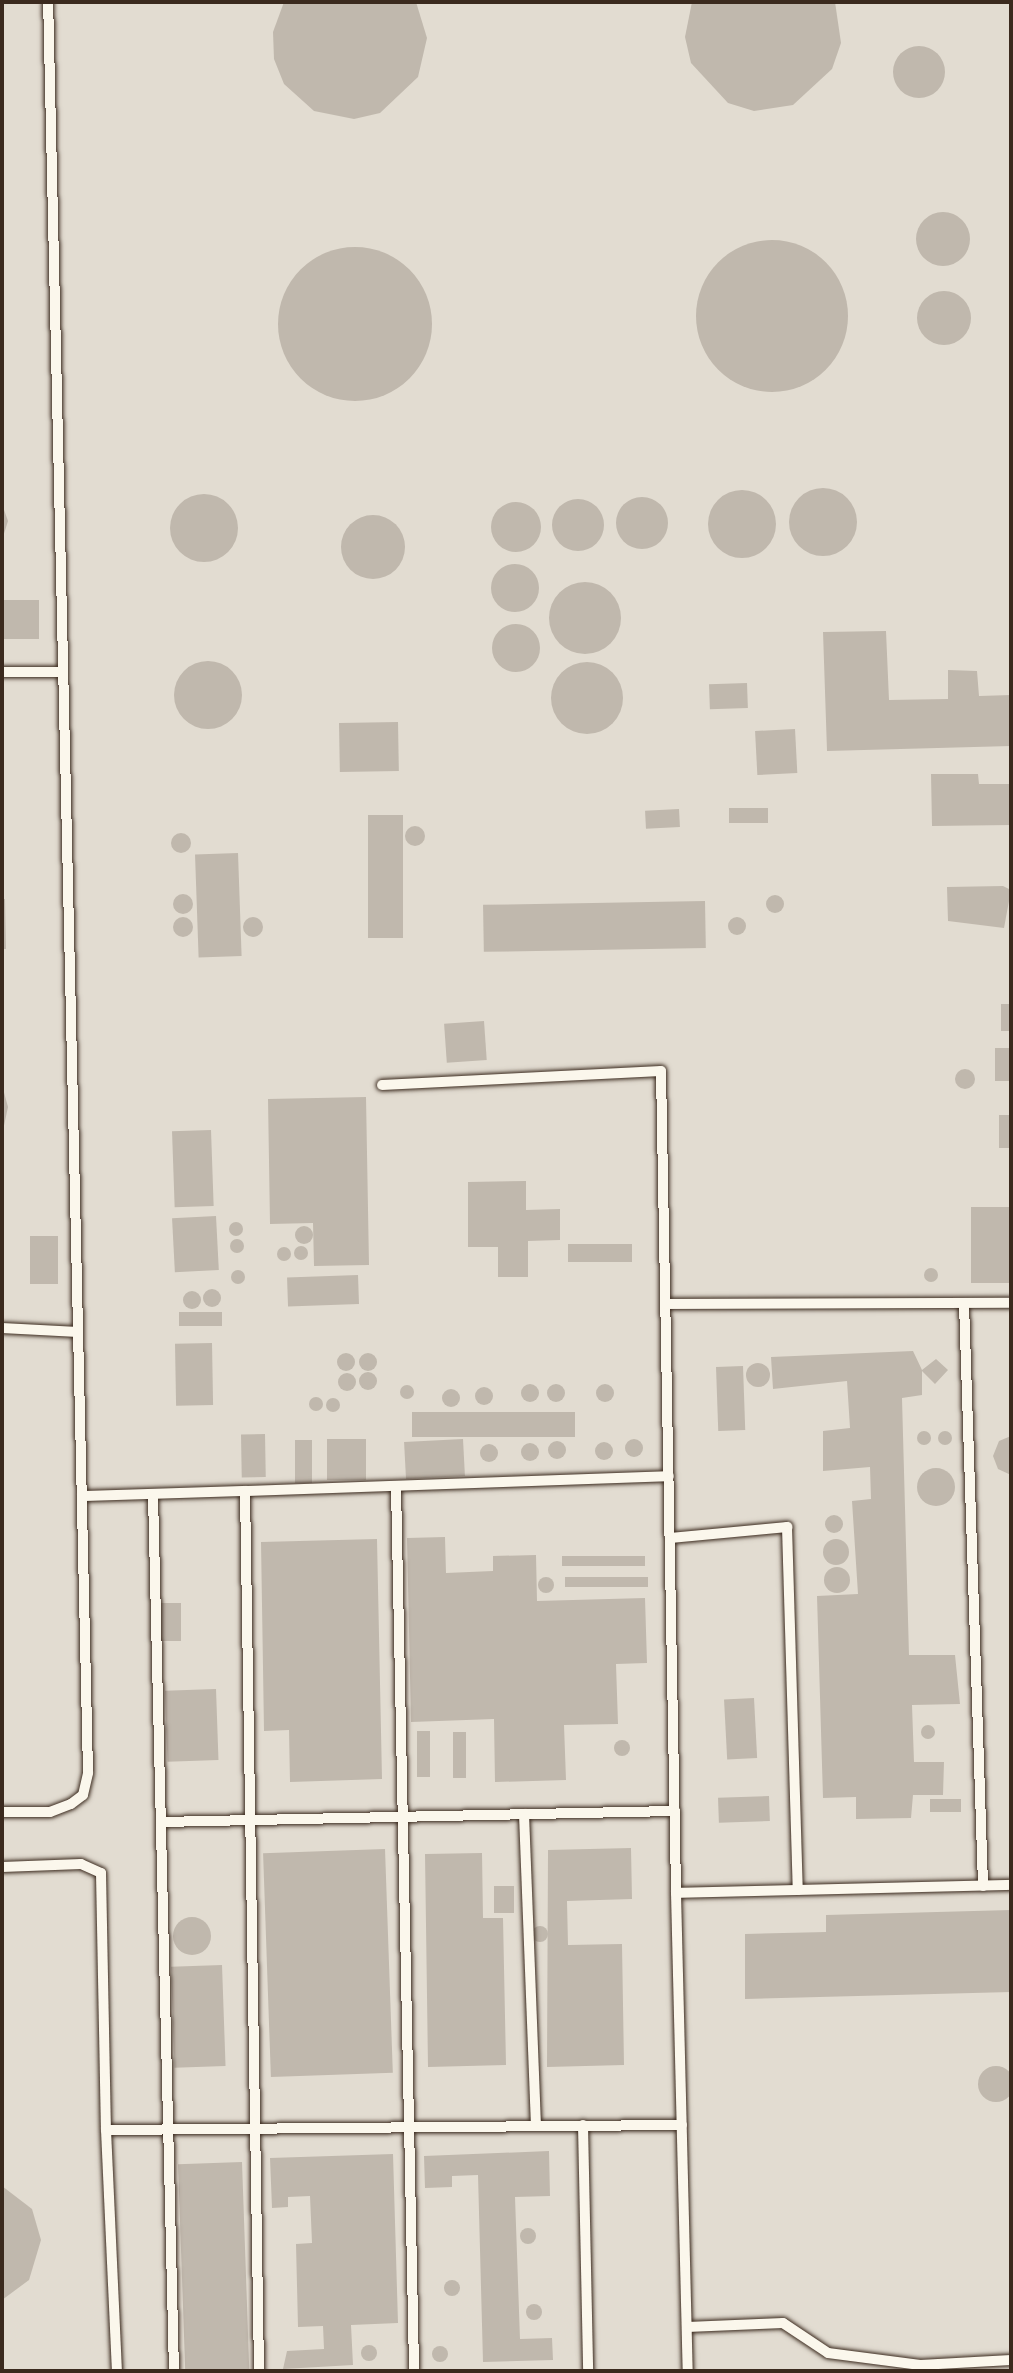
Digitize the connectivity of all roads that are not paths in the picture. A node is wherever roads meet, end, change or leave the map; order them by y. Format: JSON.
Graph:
{"nodes":[{"id":1,"x":48,"y":2,"type":"edge"},
{"id":2,"x":2,"y":672,"type":"edge"},
{"id":3,"x":63,"y":672,"type":"junction"},
{"id":4,"x":382,"y":1084,"type":"dead end"},
{"id":5,"x":964,"y":1303,"type":"junction"},
{"id":6,"x":1011,"y":1303,"type":"edge"},
{"id":7,"x":666,"y":1304,"type":"junction"},
{"id":8,"x":2,"y":1328,"type":"edge"},
{"id":9,"x":78,"y":1332,"type":"junction"},
{"id":10,"x":668,"y":1476,"type":"junction"},
{"id":11,"x":396,"y":1486,"type":"junction"},
{"id":12,"x":245,"y":1491,"type":"junction"},
{"id":13,"x":153,"y":1494,"type":"junction"},
{"id":14,"x":82,"y":1496,"type":"junction"},
{"id":15,"x":670,"y":1538,"type":"junction"},
{"id":16,"x":675,"y":1811,"type":"junction"},
{"id":17,"x":2,"y":1812,"type":"edge"},
{"id":18,"x":524,"y":1814,"type":"junction"},
{"id":19,"x":403,"y":1817,"type":"junction"},
{"id":20,"x":250,"y":1820,"type":"junction"},
{"id":21,"x":161,"y":1822,"type":"junction"},
{"id":22,"x":2,"y":1867,"type":"edge"},
{"id":23,"x":982,"y":1885,"type":"junction"},
{"id":24,"x":1011,"y":1885,"type":"edge"},
{"id":25,"x":798,"y":1890,"type":"junction"},
{"id":26,"x":676,"y":1893,"type":"junction"},
{"id":27,"x":682,"y":2124,"type":"junction"},
{"id":28,"x":583,"y":2125,"type":"junction"},
{"id":29,"x":409,"y":2126,"type":"junction"},
{"id":30,"x":537,"y":2126,"type":"junction"},
{"id":31,"x":255,"y":2128,"type":"junction"},
{"id":32,"x":168,"y":2129,"type":"junction"},
{"id":33,"x":106,"y":2130,"type":"junction"},
{"id":34,"x":687,"y":2327,"type":"junction"},
{"id":35,"x":1011,"y":2360,"type":"edge"},
{"id":36,"x":117,"y":2371,"type":"edge"},
{"id":37,"x":174,"y":2371,"type":"edge"},
{"id":38,"x":259,"y":2371,"type":"edge"},
{"id":39,"x":414,"y":2371,"type":"edge"},
{"id":40,"x":588,"y":2371,"type":"edge"},
{"id":41,"x":688,"y":2371,"type":"edge"}],
"edges":[{"from":1,"to":3,"type":"lane"},
{"from":2,"to":3,"type":"lane"},
{"from":3,"to":9,"type":"lane"},
{"from":4,"to":7,"type":"lane"},
{"from":5,"to":6,"type":"lane"},
{"from":5,"to":7,"type":"lane"},
{"from":5,"to":23,"type":"lane"},
{"from":7,"to":10,"type":"lane"},
{"from":8,"to":9,"type":"lane"},
{"from":9,"to":14,"type":"lane"},
{"from":10,"to":11,"type":"lane"},
{"from":10,"to":15,"type":"lane"},
{"from":11,"to":12,"type":"lane"},
{"from":11,"to":19,"type":"lane"},
{"from":12,"to":13,"type":"lane"},
{"from":12,"to":20,"type":"lane"},
{"from":13,"to":14,"type":"lane"},
{"from":13,"to":21,"type":"lane"},
{"from":14,"to":17,"type":"lane"},
{"from":15,"to":16,"type":"lane"},
{"from":15,"to":25,"type":"lane"},
{"from":16,"to":18,"type":"lane"},
{"from":16,"to":26,"type":"lane"},
{"from":18,"to":19,"type":"lane"},
{"from":18,"to":30,"type":"lane"},
{"from":19,"to":20,"type":"lane"},
{"from":19,"to":29,"type":"lane"},
{"from":20,"to":21,"type":"lane"},
{"from":20,"to":31,"type":"lane"},
{"from":21,"to":32,"type":"lane"},
{"from":22,"to":33,"type":"lane"},
{"from":23,"to":24,"type":"lane"},
{"from":23,"to":25,"type":"lane"},
{"from":25,"to":26,"type":"lane"},
{"from":26,"to":27,"type":"lane"},
{"from":27,"to":28,"type":"lane"},
{"from":27,"to":34,"type":"lane"},
{"from":28,"to":30,"type":"lane"},
{"from":28,"to":40,"type":"lane"},
{"from":29,"to":30,"type":"lane"},
{"from":29,"to":31,"type":"lane"},
{"from":29,"to":39,"type":"lane"},
{"from":31,"to":32,"type":"lane"},
{"from":31,"to":38,"type":"lane"},
{"from":32,"to":33,"type":"lane"},
{"from":32,"to":37,"type":"lane"},
{"from":33,"to":36,"type":"lane"},
{"from":34,"to":35,"type":"lane"},
{"from":34,"to":41,"type":"lane"}]}
